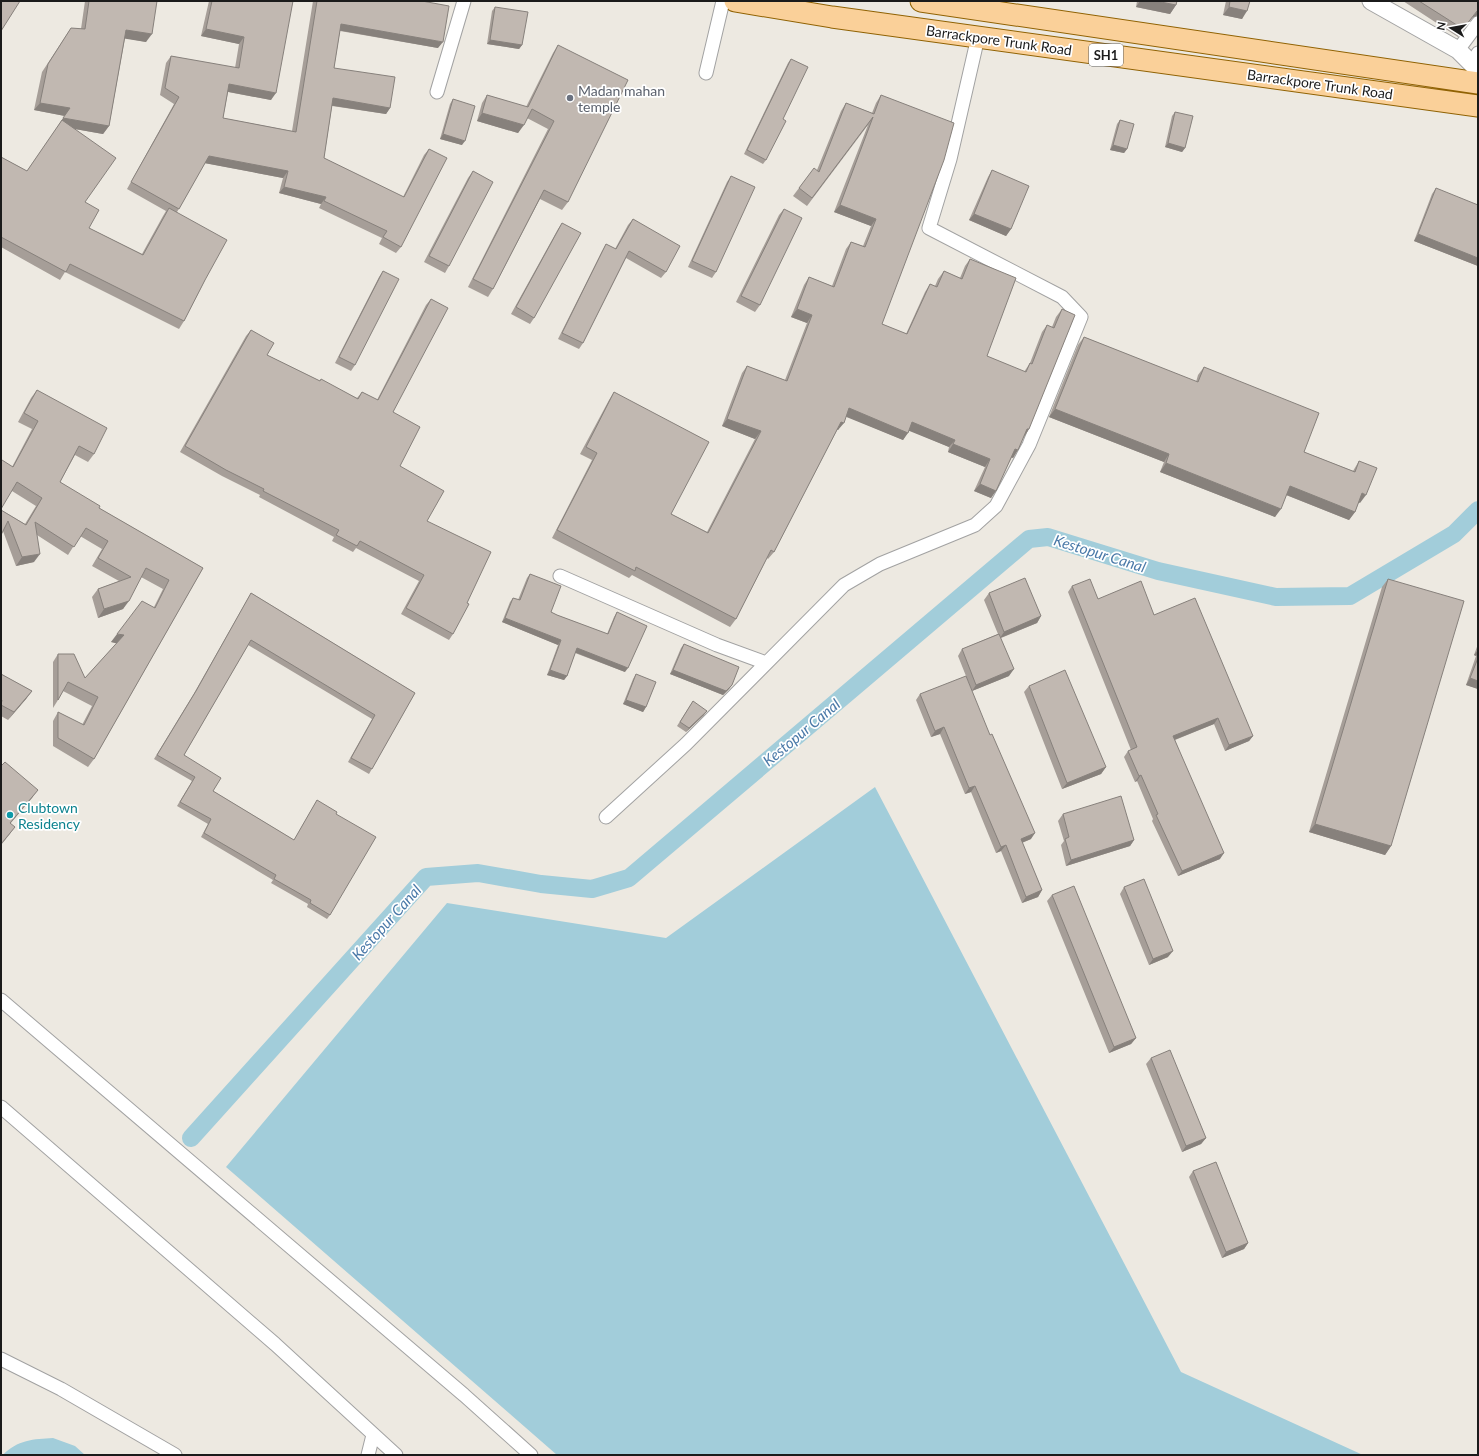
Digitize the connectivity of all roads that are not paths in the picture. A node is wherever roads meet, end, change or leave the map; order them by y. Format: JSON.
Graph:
{"nodes":[{"id":1,"x":464,"y":1,"type":"edge"},
{"id":2,"x":723,"y":1,"type":"edge"},
{"id":3,"x":734,"y":1,"type":"edge"},
{"id":4,"x":922,"y":1,"type":"edge"},
{"id":5,"x":1371,"y":1,"type":"edge"},
{"id":6,"x":1478,"y":23,"type":"edge"},
{"id":7,"x":978,"y":37,"type":"junction"},
{"id":8,"x":1458,"y":50,"type":"junction"},
{"id":9,"x":1476,"y":62,"type":"edge"},
{"id":10,"x":706,"y":73,"type":"dead end"},
{"id":11,"x":1478,"y":83,"type":"edge"},
{"id":12,"x":437,"y":92,"type":"dead end"},
{"id":13,"x":1478,"y":106,"type":"edge"},
{"id":14,"x":560,"y":576,"type":"dead end"},
{"id":15,"x":766,"y":663,"type":"junction"},
{"id":16,"x":606,"y":817,"type":"dead end"},
{"id":17,"x":1,"y":1000,"type":"edge"},
{"id":18,"x":1,"y":1107,"type":"edge"},
{"id":19,"x":1,"y":1359,"type":"edge"},
{"id":20,"x":373,"y":1435,"type":"junction"},
{"id":21,"x":175,"y":1455,"type":"edge"},
{"id":22,"x":368,"y":1455,"type":"edge"},
{"id":23,"x":396,"y":1455,"type":"edge"},
{"id":24,"x":531,"y":1455,"type":"edge"}],
"edges":[{"from":1,"to":12,"type":"street"},
{"from":2,"to":10,"type":"street"},
{"from":3,"to":7,"type":"main road","name":"Barrackpore Trunk Road","number":"SH1"},
{"from":4,"to":11,"type":"main road","name":"Barrackpore Trunk Road","number":"SH1"},
{"from":5,"to":8,"type":"street"},
{"from":6,"to":8,"type":"street"},
{"from":7,"to":13,"type":"main road","name":"Barrackpore Trunk Road","number":"SH1"},
{"from":7,"to":15,"type":"street"},
{"from":8,"to":9,"type":"street"},
{"from":14,"to":15,"type":"street"},
{"from":15,"to":16,"type":"street"},
{"from":17,"to":24,"type":"street"},
{"from":18,"to":20,"type":"street"},
{"from":19,"to":21,"type":"street"},
{"from":20,"to":22,"type":"street"},
{"from":20,"to":23,"type":"street"}]}
